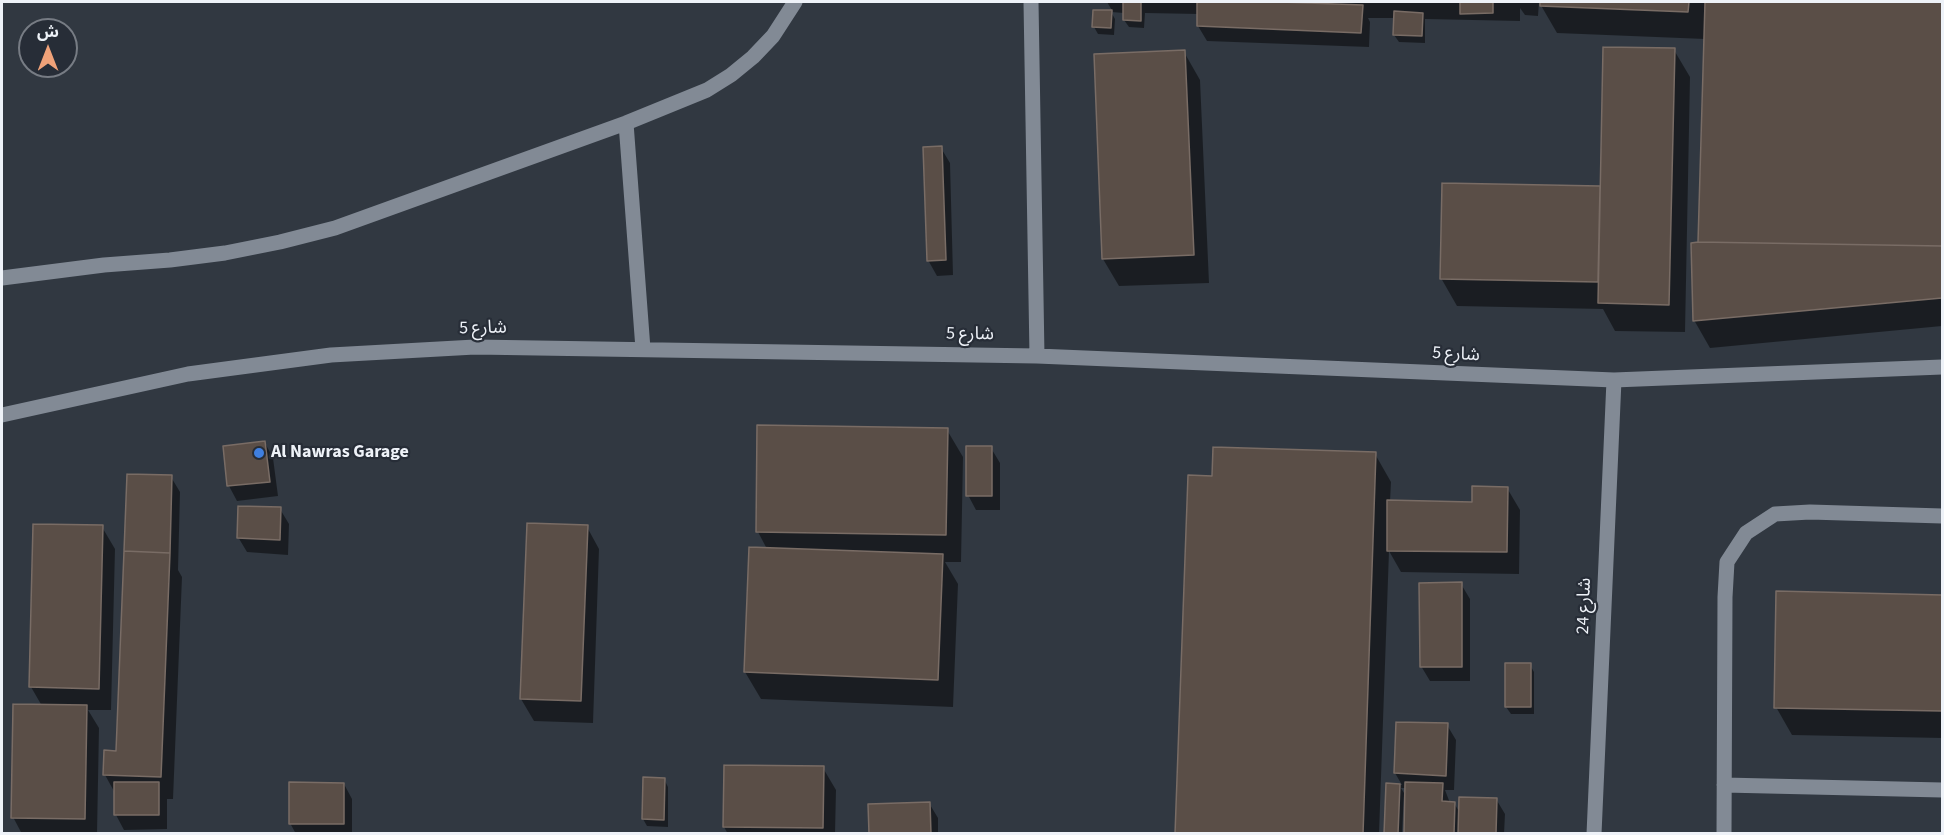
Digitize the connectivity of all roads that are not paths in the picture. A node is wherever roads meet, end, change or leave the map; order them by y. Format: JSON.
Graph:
{"nodes":[{"id":1,"x":795,"y":2,"type":"edge"},
{"id":2,"x":1031,"y":2,"type":"edge"},
{"id":3,"x":626,"y":123,"type":"junction"},
{"id":4,"x":2,"y":278,"type":"edge"},
{"id":5,"x":643,"y":349,"type":"junction"},
{"id":6,"x":1037,"y":356,"type":"junction"},
{"id":7,"x":1942,"y":367,"type":"edge"},
{"id":8,"x":1614,"y":380,"type":"junction"},
{"id":9,"x":2,"y":415,"type":"edge"},
{"id":10,"x":1942,"y":516,"type":"edge"},
{"id":11,"x":1724,"y":785,"type":"junction"},
{"id":12,"x":1942,"y":790,"type":"edge"},
{"id":13,"x":1594,"y":834,"type":"edge"},
{"id":14,"x":1724,"y":834,"type":"edge"}],
"edges":[{"from":1,"to":3,"type":"street"},
{"from":2,"to":6,"type":"street"},
{"from":3,"to":4,"type":"street"},
{"from":3,"to":5,"type":"street"},
{"from":5,"to":6,"type":"street","name":"شارع 5"},
{"from":5,"to":9,"type":"street","name":"شارع 5"},
{"from":6,"to":8,"type":"street","name":"شارع 5"},
{"from":7,"to":8,"type":"street","name":"شارع 5"},
{"from":8,"to":13,"type":"street","name":"شارع 24"},
{"from":10,"to":11,"type":"street"},
{"from":11,"to":12,"type":"street"},
{"from":11,"to":14,"type":"street"}]}
